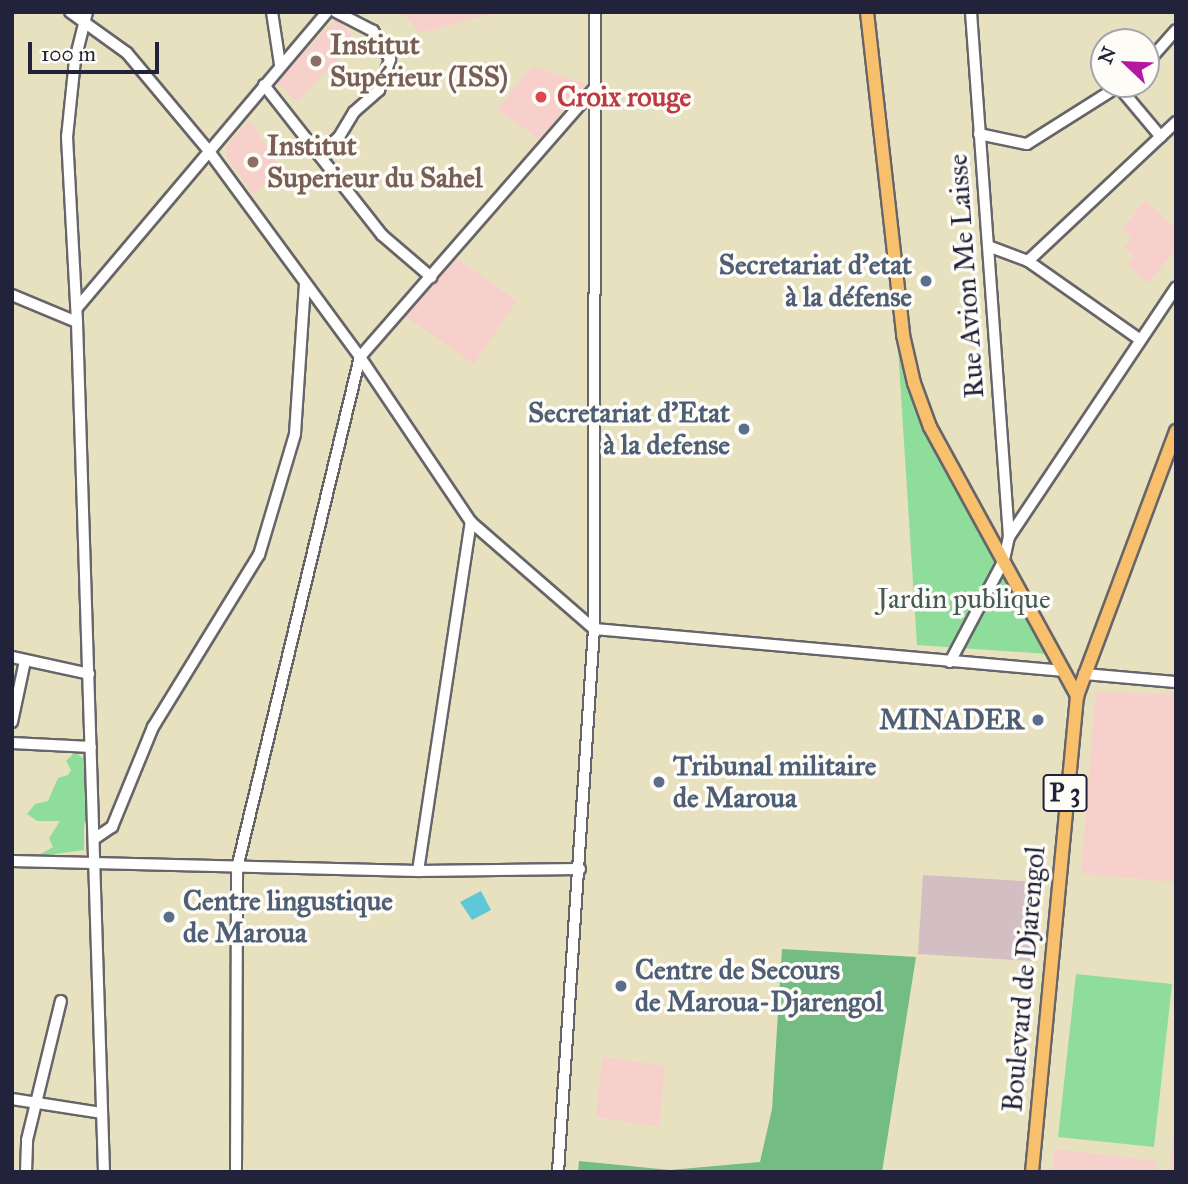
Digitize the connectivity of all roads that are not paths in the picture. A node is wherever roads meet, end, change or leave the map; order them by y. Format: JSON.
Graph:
{"nodes":[{"id":1,"x":70,"y":12,"type":"edge"},
{"id":2,"x":272,"y":12,"type":"edge"},
{"id":3,"x":327,"y":12,"type":"edge"},
{"id":4,"x":336,"y":12,"type":"edge"},
{"id":5,"x":595,"y":12,"type":"edge"},
{"id":6,"x":867,"y":12,"type":"edge"},
{"id":7,"x":971,"y":12,"type":"edge"},
{"id":8,"x":85,"y":17,"type":"edge"},
{"id":9,"x":1176,"y":30,"type":"edge"},
{"id":10,"x":1160,"y":49,"type":"edge"},
{"id":11,"x":280,"y":64,"type":"junction"},
{"id":12,"x":264,"y":85,"type":"junction"},
{"id":13,"x":596,"y":86,"type":"junction"},
{"id":14,"x":1100,"y":98,"type":"edge"},
{"id":15,"x":1131,"y":98,"type":"edge"},
{"id":16,"x":1176,"y":122,"type":"edge"},
{"id":17,"x":979,"y":134,"type":"junction"},
{"id":18,"x":1161,"y":136,"type":"junction"},
{"id":19,"x":208,"y":150,"type":"junction"},
{"id":20,"x":318,"y":155,"type":"junction"},
{"id":21,"x":988,"y":246,"type":"junction"},
{"id":22,"x":1028,"y":261,"type":"junction"},
{"id":23,"x":431,"y":277,"type":"junction"},
{"id":24,"x":305,"y":284,"type":"junction"},
{"id":25,"x":1176,"y":288,"type":"edge"},
{"id":26,"x":12,"y":295,"type":"edge"},
{"id":27,"x":77,"y":308,"type":"junction"},
{"id":28,"x":77,"y":322,"type":"junction"},
{"id":29,"x":1139,"y":339,"type":"junction"},
{"id":30,"x":359,"y":357,"type":"junction"},
{"id":31,"x":1176,"y":431,"type":"edge"},
{"id":32,"x":471,"y":522,"type":"junction"},
{"id":33,"x":1009,"y":537,"type":"junction"},
{"id":34,"x":1004,"y":560,"type":"junction"},
{"id":35,"x":594,"y":629,"type":"junction"},
{"id":36,"x":12,"y":657,"type":"edge"},
{"id":37,"x":25,"y":661,"type":"junction"},
{"id":38,"x":950,"y":662,"type":"junction"},
{"id":39,"x":1062,"y":671,"type":"junction"},
{"id":40,"x":89,"y":674,"type":"junction"},
{"id":41,"x":1084,"y":674,"type":"junction"},
{"id":42,"x":1176,"y":681,"type":"edge"},
{"id":43,"x":1077,"y":696,"type":"junction"},
{"id":44,"x":12,"y":722,"type":"edge"},
{"id":45,"x":12,"y":743,"type":"edge"},
{"id":46,"x":91,"y":747,"type":"junction"},
{"id":47,"x":94,"y":839,"type":"junction"},
{"id":48,"x":12,"y":861,"type":"edge"},
{"id":49,"x":95,"y":861,"type":"junction"},
{"id":50,"x":237,"y":868,"type":"junction"},
{"id":51,"x":580,"y":869,"type":"junction"},
{"id":52,"x":418,"y":871,"type":"junction"},
{"id":53,"x":61,"y":1001,"type":"dead end"},
{"id":54,"x":12,"y":1099,"type":"edge"},
{"id":55,"x":35,"y":1100,"type":"junction"},
{"id":56,"x":101,"y":1113,"type":"junction"},
{"id":57,"x":26,"y":1172,"type":"edge"},
{"id":58,"x":104,"y":1172,"type":"edge"},
{"id":59,"x":236,"y":1172,"type":"edge"},
{"id":60,"x":558,"y":1172,"type":"edge"},
{"id":61,"x":1032,"y":1172,"type":"edge"}],
"edges":[{"from":1,"to":8,"type":"street"},
{"from":2,"to":11,"type":"street"},
{"from":3,"to":11,"type":"street"},
{"from":4,"to":20,"type":"street"},
{"from":5,"to":13,"type":"street"},
{"from":6,"to":34,"type":"main road"},
{"from":7,"to":17,"type":"street","name":"Rue Avion Me Laisse"},
{"from":8,"to":19,"type":"street"},
{"from":8,"to":27,"type":"street"},
{"from":9,"to":10,"type":"street"},
{"from":11,"to":12,"type":"street"},
{"from":12,"to":19,"type":"street"},
{"from":12,"to":20,"type":"street"},
{"from":13,"to":23,"type":"street"},
{"from":13,"to":35,"type":"street"},
{"from":14,"to":17,"type":"street"},
{"from":15,"to":18,"type":"street"},
{"from":16,"to":18,"type":"street"},
{"from":17,"to":21,"type":"street","name":"Rue Avion Me Laisse"},
{"from":18,"to":22,"type":"street"},
{"from":19,"to":24,"type":"street"},
{"from":19,"to":27,"type":"street"},
{"from":20,"to":23,"type":"street"},
{"from":21,"to":22,"type":"street"},
{"from":21,"to":33,"type":"street","name":"Rue Avion Me Laisse"},
{"from":22,"to":29,"type":"street"},
{"from":23,"to":30,"type":"street"},
{"from":24,"to":30,"type":"street"},
{"from":24,"to":47,"type":"street"},
{"from":25,"to":29,"type":"street"},
{"from":26,"to":28,"type":"street"},
{"from":27,"to":28,"type":"street"},
{"from":28,"to":40,"type":"street"},
{"from":29,"to":33,"type":"street"},
{"from":30,"to":32,"type":"street"},
{"from":30,"to":50,"type":"street"},
{"from":31,"to":41,"type":"main road","name":"Boulevard de Djarengol","number":"P 3"},
{"from":32,"to":35,"type":"street"},
{"from":32,"to":52,"type":"street"},
{"from":33,"to":34,"type":"street"},
{"from":34,"to":38,"type":"street"},
{"from":34,"to":39,"type":"main road"},
{"from":35,"to":38,"type":"street"},
{"from":35,"to":51,"type":"street"},
{"from":36,"to":37,"type":"street"},
{"from":37,"to":40,"type":"street"},
{"from":37,"to":44,"type":"street"},
{"from":38,"to":39,"type":"street"},
{"from":39,"to":43,"type":"main road"},
{"from":40,"to":46,"type":"street"},
{"from":41,"to":42,"type":"street"},
{"from":41,"to":43,"type":"main road","name":"Boulevard de Djarengol","number":"P 3"},
{"from":43,"to":61,"type":"main road","name":"Boulevard de Djarengol","number":"P 3"},
{"from":45,"to":46,"type":"street"},
{"from":46,"to":47,"type":"street"},
{"from":47,"to":49,"type":"street"},
{"from":48,"to":49,"type":"street"},
{"from":49,"to":50,"type":"street"},
{"from":49,"to":56,"type":"street"},
{"from":50,"to":52,"type":"street"},
{"from":50,"to":59,"type":"street"},
{"from":51,"to":52,"type":"street"},
{"from":51,"to":60,"type":"street"},
{"from":53,"to":55,"type":"street"},
{"from":54,"to":55,"type":"street"},
{"from":55,"to":56,"type":"street"},
{"from":55,"to":57,"type":"street"},
{"from":56,"to":58,"type":"street"}]}
